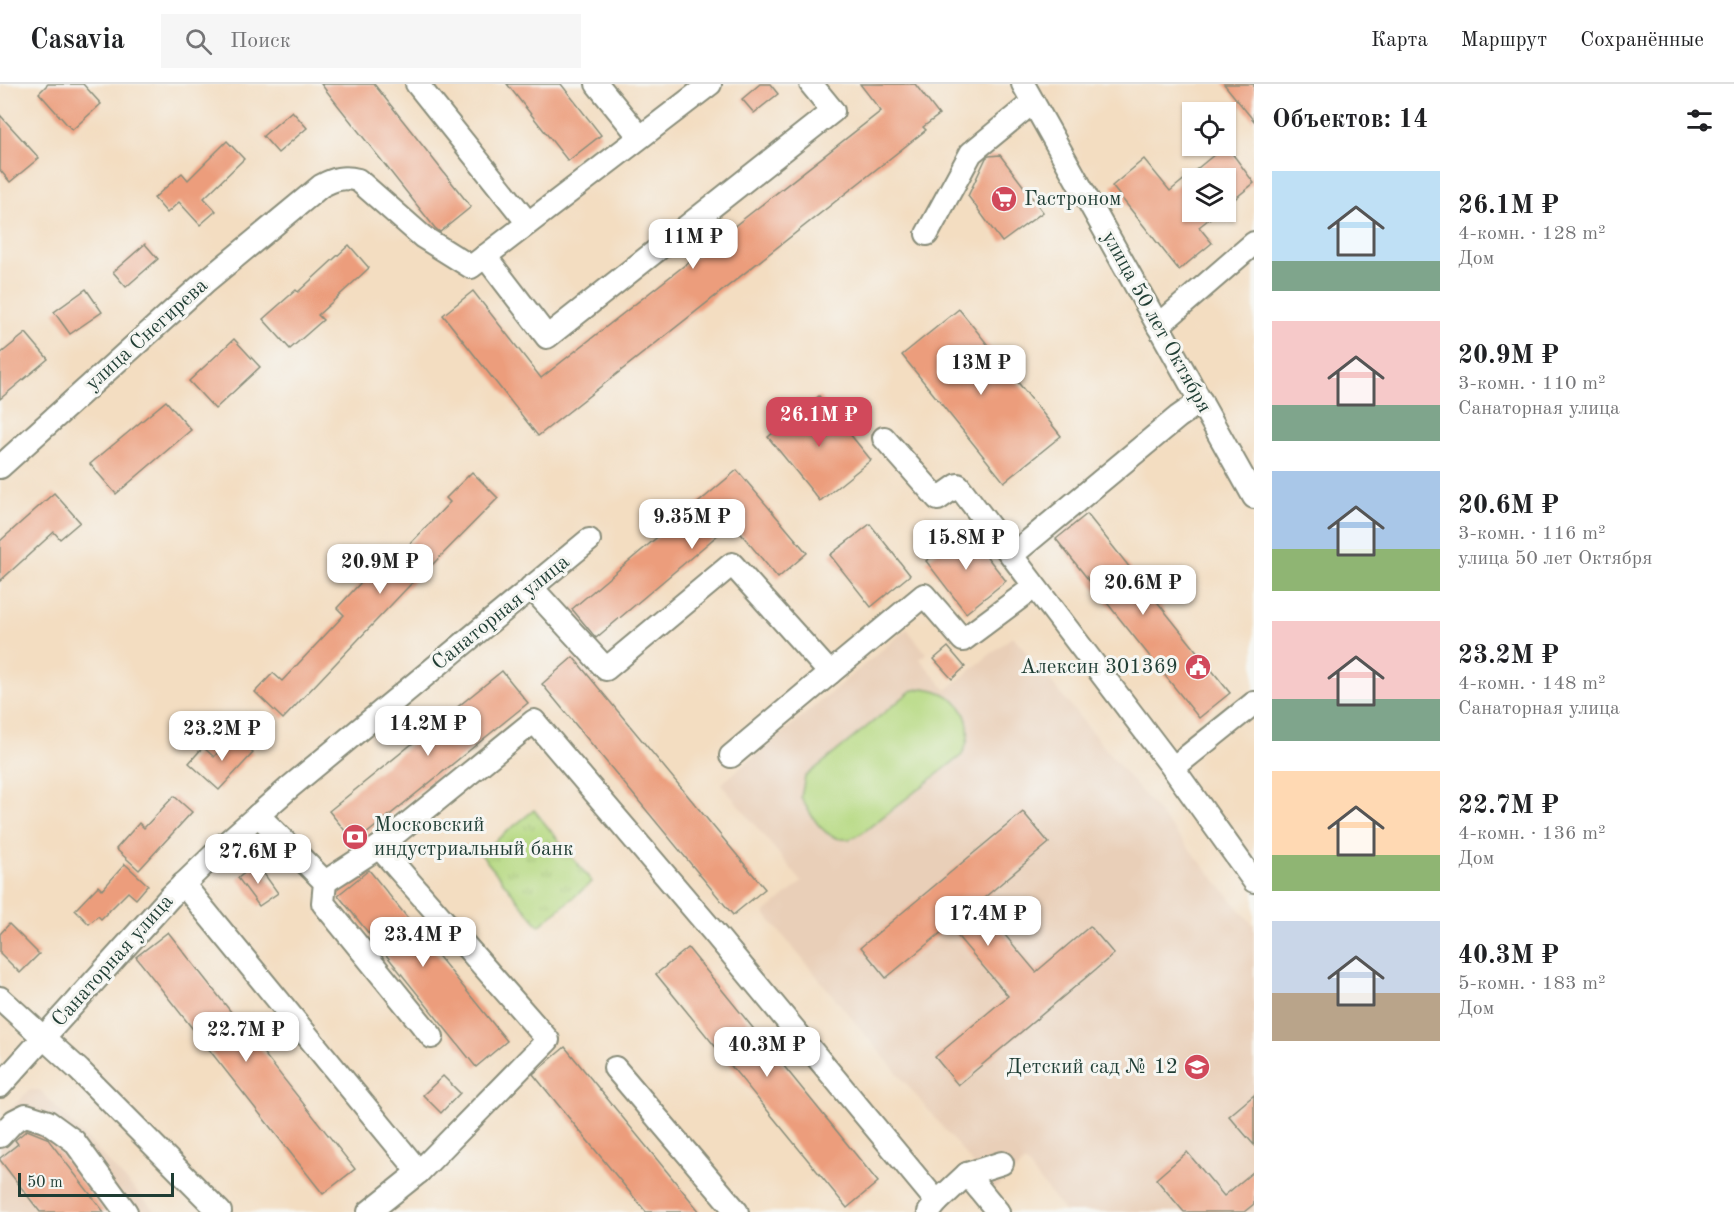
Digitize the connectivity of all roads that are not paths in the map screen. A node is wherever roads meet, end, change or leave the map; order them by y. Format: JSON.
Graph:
{"nodes":[{"id":1,"x":417,"y":84,"type":"edge"},
{"id":2,"x":597,"y":84,"type":"edge"},
{"id":3,"x":710,"y":84,"type":"edge"},
{"id":4,"x":811,"y":84,"type":"edge"},
{"id":5,"x":1028,"y":93,"type":"edge"},
{"id":6,"x":640,"y":137,"type":"junction"},
{"id":7,"x":528,"y":223,"type":"junction"},
{"id":8,"x":927,"y":234,"type":"dead end"},
{"id":9,"x":1254,"y":243,"type":"edge"},
{"id":10,"x":485,"y":256,"type":"junction"},
{"id":11,"x":1158,"y":326,"type":"junction"},
{"id":12,"x":1201,"y":401,"type":"junction"},
{"id":13,"x":884,"y":438,"type":"dead end"},
{"id":14,"x":0,"y":467,"type":"edge"},
{"id":15,"x":1254,"y":497,"type":"edge"},
{"id":16,"x":589,"y":540,"type":"dead end"},
{"id":17,"x":1012,"y":555,"type":"junction"},
{"id":18,"x":531,"y":587,"type":"junction"},
{"id":19,"x":1034,"y":587,"type":"junction"},
{"id":20,"x":830,"y":673,"type":"junction"},
{"id":21,"x":1254,"y":702,"type":"edge"},
{"id":22,"x":731,"y":756,"type":"dead end"},
{"id":23,"x":1173,"y":768,"type":"junction"},
{"id":24,"x":258,"y":815,"type":"junction"},
{"id":25,"x":379,"y":847,"type":"junction"},
{"id":26,"x":1254,"y":881,"type":"edge"},
{"id":27,"x":324,"y":882,"type":"junction"},
{"id":28,"x":183,"y":884,"type":"junction"},
{"id":29,"x":0,"y":998,"type":"edge"},
{"id":30,"x":432,"y":1037,"type":"dead end"},
{"id":31,"x":43,"y":1039,"type":"junction"},
{"id":32,"x":615,"y":1068,"type":"dead end"},
{"id":33,"x":0,"y":1086,"type":"edge"},
{"id":34,"x":0,"y":1136,"type":"edge"},
{"id":35,"x":1002,"y":1163,"type":"dead end"},
{"id":36,"x":419,"y":1173,"type":"junction"},
{"id":37,"x":967,"y":1174,"type":"junction"},
{"id":38,"x":933,"y":1207,"type":"edge"},
{"id":39,"x":126,"y":1212,"type":"edge"},
{"id":40,"x":220,"y":1212,"type":"edge"},
{"id":41,"x":369,"y":1212,"type":"edge"},
{"id":42,"x":737,"y":1212,"type":"edge"},
{"id":43,"x":998,"y":1212,"type":"edge"}],
"edges":[{"from":1,"to":7,"type":"street"},
{"from":2,"to":6,"type":"street"},
{"from":3,"to":6,"type":"street"},
{"from":4,"to":10,"type":"street"},
{"from":5,"to":8,"type":"street"},
{"from":5,"to":11,"type":"street","name":"улица 50 лет Октября"},
{"from":6,"to":7,"type":"street"},
{"from":7,"to":10,"type":"street"},
{"from":9,"to":11,"type":"street"},
{"from":10,"to":14,"type":"street","name":"улица Снегирева"},
{"from":11,"to":12,"type":"street","name":"улица 50 лет Октября"},
{"from":12,"to":15,"type":"street","name":"улица 50 лет Октября"},
{"from":12,"to":17,"type":"street"},
{"from":13,"to":17,"type":"street"},
{"from":16,"to":18,"type":"street","name":"Санаторная улица"},
{"from":17,"to":19,"type":"street"},
{"from":18,"to":20,"type":"street"},
{"from":18,"to":24,"type":"street","name":"Санаторная улица"},
{"from":19,"to":20,"type":"street"},
{"from":19,"to":23,"type":"street"},
{"from":20,"to":22,"type":"street"},
{"from":21,"to":23,"type":"street"},
{"from":23,"to":26,"type":"street"},
{"from":24,"to":27,"type":"street"},
{"from":24,"to":28,"type":"street","name":"Санаторная улица"},
{"from":25,"to":27,"type":"street"},
{"from":25,"to":36,"type":"street"},
{"from":25,"to":38,"type":"street"},
{"from":27,"to":30,"type":"street"},
{"from":28,"to":31,"type":"street","name":"Санаторная улица"},
{"from":28,"to":36,"type":"street"},
{"from":29,"to":31,"type":"street"},
{"from":31,"to":33,"type":"street","name":"Санаторная улица"},
{"from":31,"to":40,"type":"street"},
{"from":32,"to":42,"type":"street"},
{"from":34,"to":39,"type":"street"},
{"from":35,"to":37,"type":"street"},
{"from":36,"to":41,"type":"street"},
{"from":37,"to":38,"type":"street"},
{"from":37,"to":43,"type":"street"}]}
